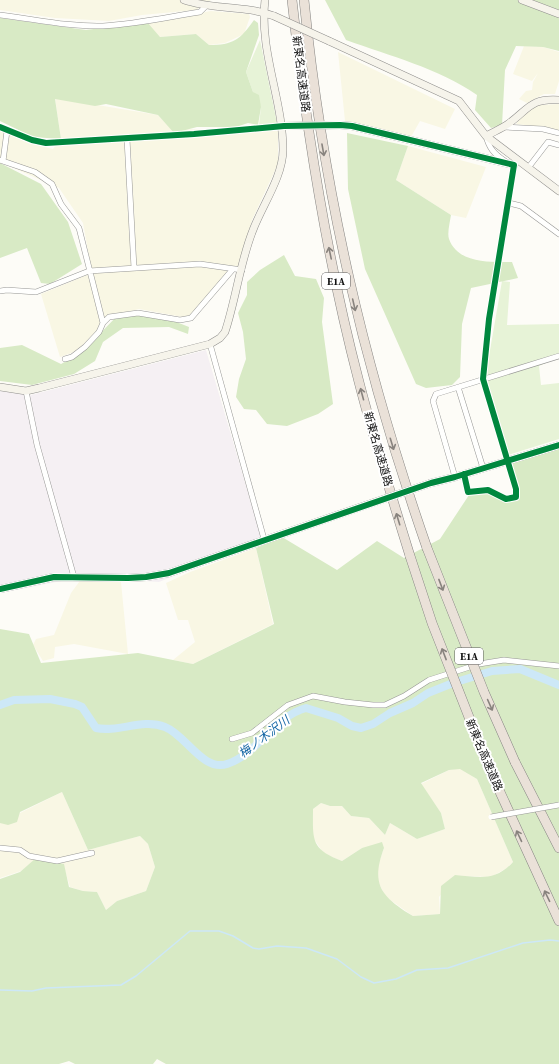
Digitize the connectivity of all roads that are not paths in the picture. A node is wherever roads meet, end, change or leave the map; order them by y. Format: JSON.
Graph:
{"nodes":[{"id":1,"x":184,"y":0,"type":"edge"},
{"id":2,"x":265,"y":0,"type":"edge"},
{"id":3,"x":292,"y":0,"type":"edge"},
{"id":4,"x":304,"y":0,"type":"edge"},
{"id":5,"x":522,"y":0,"type":"edge"},
{"id":6,"x":206,"y":6,"type":"junction"},
{"id":7,"x":264,"y":13,"type":"junction"},
{"id":8,"x":559,"y":14,"type":"edge"},
{"id":9,"x":0,"y":15,"type":"edge"},
{"id":10,"x":559,"y":100,"type":"edge"},
{"id":11,"x":0,"y":126,"type":"edge"},
{"id":12,"x":282,"y":126,"type":"junction"},
{"id":13,"x":504,"y":127,"type":"junction"},
{"id":14,"x":7,"y":131,"type":"junction"},
{"id":15,"x":559,"y":133,"type":"edge"},
{"id":16,"x":486,"y":136,"type":"junction"},
{"id":17,"x":127,"y":139,"type":"junction"},
{"id":18,"x":559,"y":145,"type":"edge"},
{"id":19,"x":1,"y":160,"type":"edge"},
{"id":20,"x":515,"y":162,"type":"junction"},
{"id":21,"x":528,"y":168,"type":"junction"},
{"id":22,"x":559,"y":191,"type":"edge"},
{"id":23,"x":509,"y":203,"type":"junction"},
{"id":24,"x":559,"y":234,"type":"edge"},
{"id":25,"x":134,"y":268,"type":"junction"},
{"id":26,"x":233,"y":269,"type":"junction"},
{"id":27,"x":242,"y":270,"type":"junction"},
{"id":28,"x":89,"y":271,"type":"junction"},
{"id":29,"x":0,"y":291,"type":"edge"},
{"id":30,"x":103,"y":323,"type":"junction"},
{"id":31,"x":210,"y":344,"type":"junction"},
{"id":32,"x":559,"y":356,"type":"edge"},
{"id":33,"x":65,"y":359,"type":"dead end"},
{"id":34,"x":483,"y":379,"type":"junction"},
{"id":35,"x":0,"y":387,"type":"edge"},
{"id":36,"x":458,"y":387,"type":"junction"},
{"id":37,"x":26,"y":391,"type":"junction"},
{"id":38,"x":559,"y":445,"type":"edge"},
{"id":39,"x":506,"y":460,"type":"junction"},
{"id":40,"x":483,"y":468,"type":"junction"},
{"id":41,"x":464,"y":474,"type":"junction"},
{"id":42,"x":455,"y":477,"type":"junction"},
{"id":43,"x":264,"y":539,"type":"junction"},
{"id":44,"x":74,"y":577,"type":"junction"},
{"id":45,"x":0,"y":589,"type":"edge"},
{"id":46,"x":559,"y":666,"type":"edge"},
{"id":47,"x":232,"y":739,"type":"dead end"},
{"id":48,"x":559,"y":804,"type":"edge"},
{"id":49,"x":491,"y":817,"type":"dead end"},
{"id":50,"x":0,"y":848,"type":"edge"},
{"id":51,"x":559,"y":848,"type":"edge"},
{"id":52,"x":92,"y":853,"type":"dead end"},
{"id":53,"x":559,"y":921,"type":"edge"}],
"edges":[{"from":1,"to":6,"type":"street"},
{"from":2,"to":7,"type":"street"},
{"from":53,"to":3,"type":"highway","name":"新東名高速道路","number":"E1A","one_way":true,"bridge":true},
{"from":4,"to":51,"type":"highway","name":"新東名高速道路","number":"E1A","one_way":true,"bridge":true},
{"from":5,"to":8,"type":"street"},
{"from":6,"to":7,"type":"street"},
{"from":6,"to":9,"type":"street"},
{"from":7,"to":12,"type":"street"},
{"from":7,"to":16,"type":"street","bridge":true},
{"from":10,"to":13,"type":"street"},
{"from":11,"to":14,"type":"street"},
{"from":12,"to":17,"type":"street"},
{"from":12,"to":20,"type":"street","bridge":true},
{"from":12,"to":27,"type":"street"},
{"from":13,"to":15,"type":"street"},
{"from":13,"to":16,"type":"street"},
{"from":14,"to":17,"type":"street"},
{"from":14,"to":19,"type":"street"},
{"from":16,"to":20,"type":"street"},
{"from":17,"to":25,"type":"street"},
{"from":18,"to":21,"type":"street"},
{"from":19,"to":28,"type":"street"},
{"from":20,"to":21,"type":"street"},
{"from":20,"to":23,"type":"street"},
{"from":21,"to":22,"type":"street"},
{"from":23,"to":24,"type":"street"},
{"from":23,"to":34,"type":"street"},
{"from":25,"to":26,"type":"street"},
{"from":25,"to":28,"type":"street"},
{"from":26,"to":27,"type":"street"},
{"from":26,"to":30,"type":"street"},
{"from":27,"to":31,"type":"street"},
{"from":28,"to":29,"type":"street"},
{"from":28,"to":30,"type":"street"},
{"from":30,"to":33,"type":"street"},
{"from":31,"to":37,"type":"street"},
{"from":31,"to":43,"type":"street"},
{"from":32,"to":34,"type":"street"},
{"from":34,"to":36,"type":"street"},
{"from":34,"to":39,"type":"street"},
{"from":35,"to":37,"type":"street"},
{"from":36,"to":40,"type":"street"},
{"from":36,"to":42,"type":"street"},
{"from":37,"to":44,"type":"street"},
{"from":38,"to":39,"type":"street"},
{"from":39,"to":40,"type":"street"},
{"from":39,"to":41,"type":"street"},
{"from":40,"to":41,"type":"street"},
{"from":41,"to":42,"type":"street"},
{"from":42,"to":43,"type":"street","bridge":true},
{"from":43,"to":44,"type":"street"},
{"from":44,"to":45,"type":"street"},
{"from":46,"to":47,"type":"street"},
{"from":48,"to":49,"type":"street","bridge":true},
{"from":50,"to":52,"type":"street"}]}
